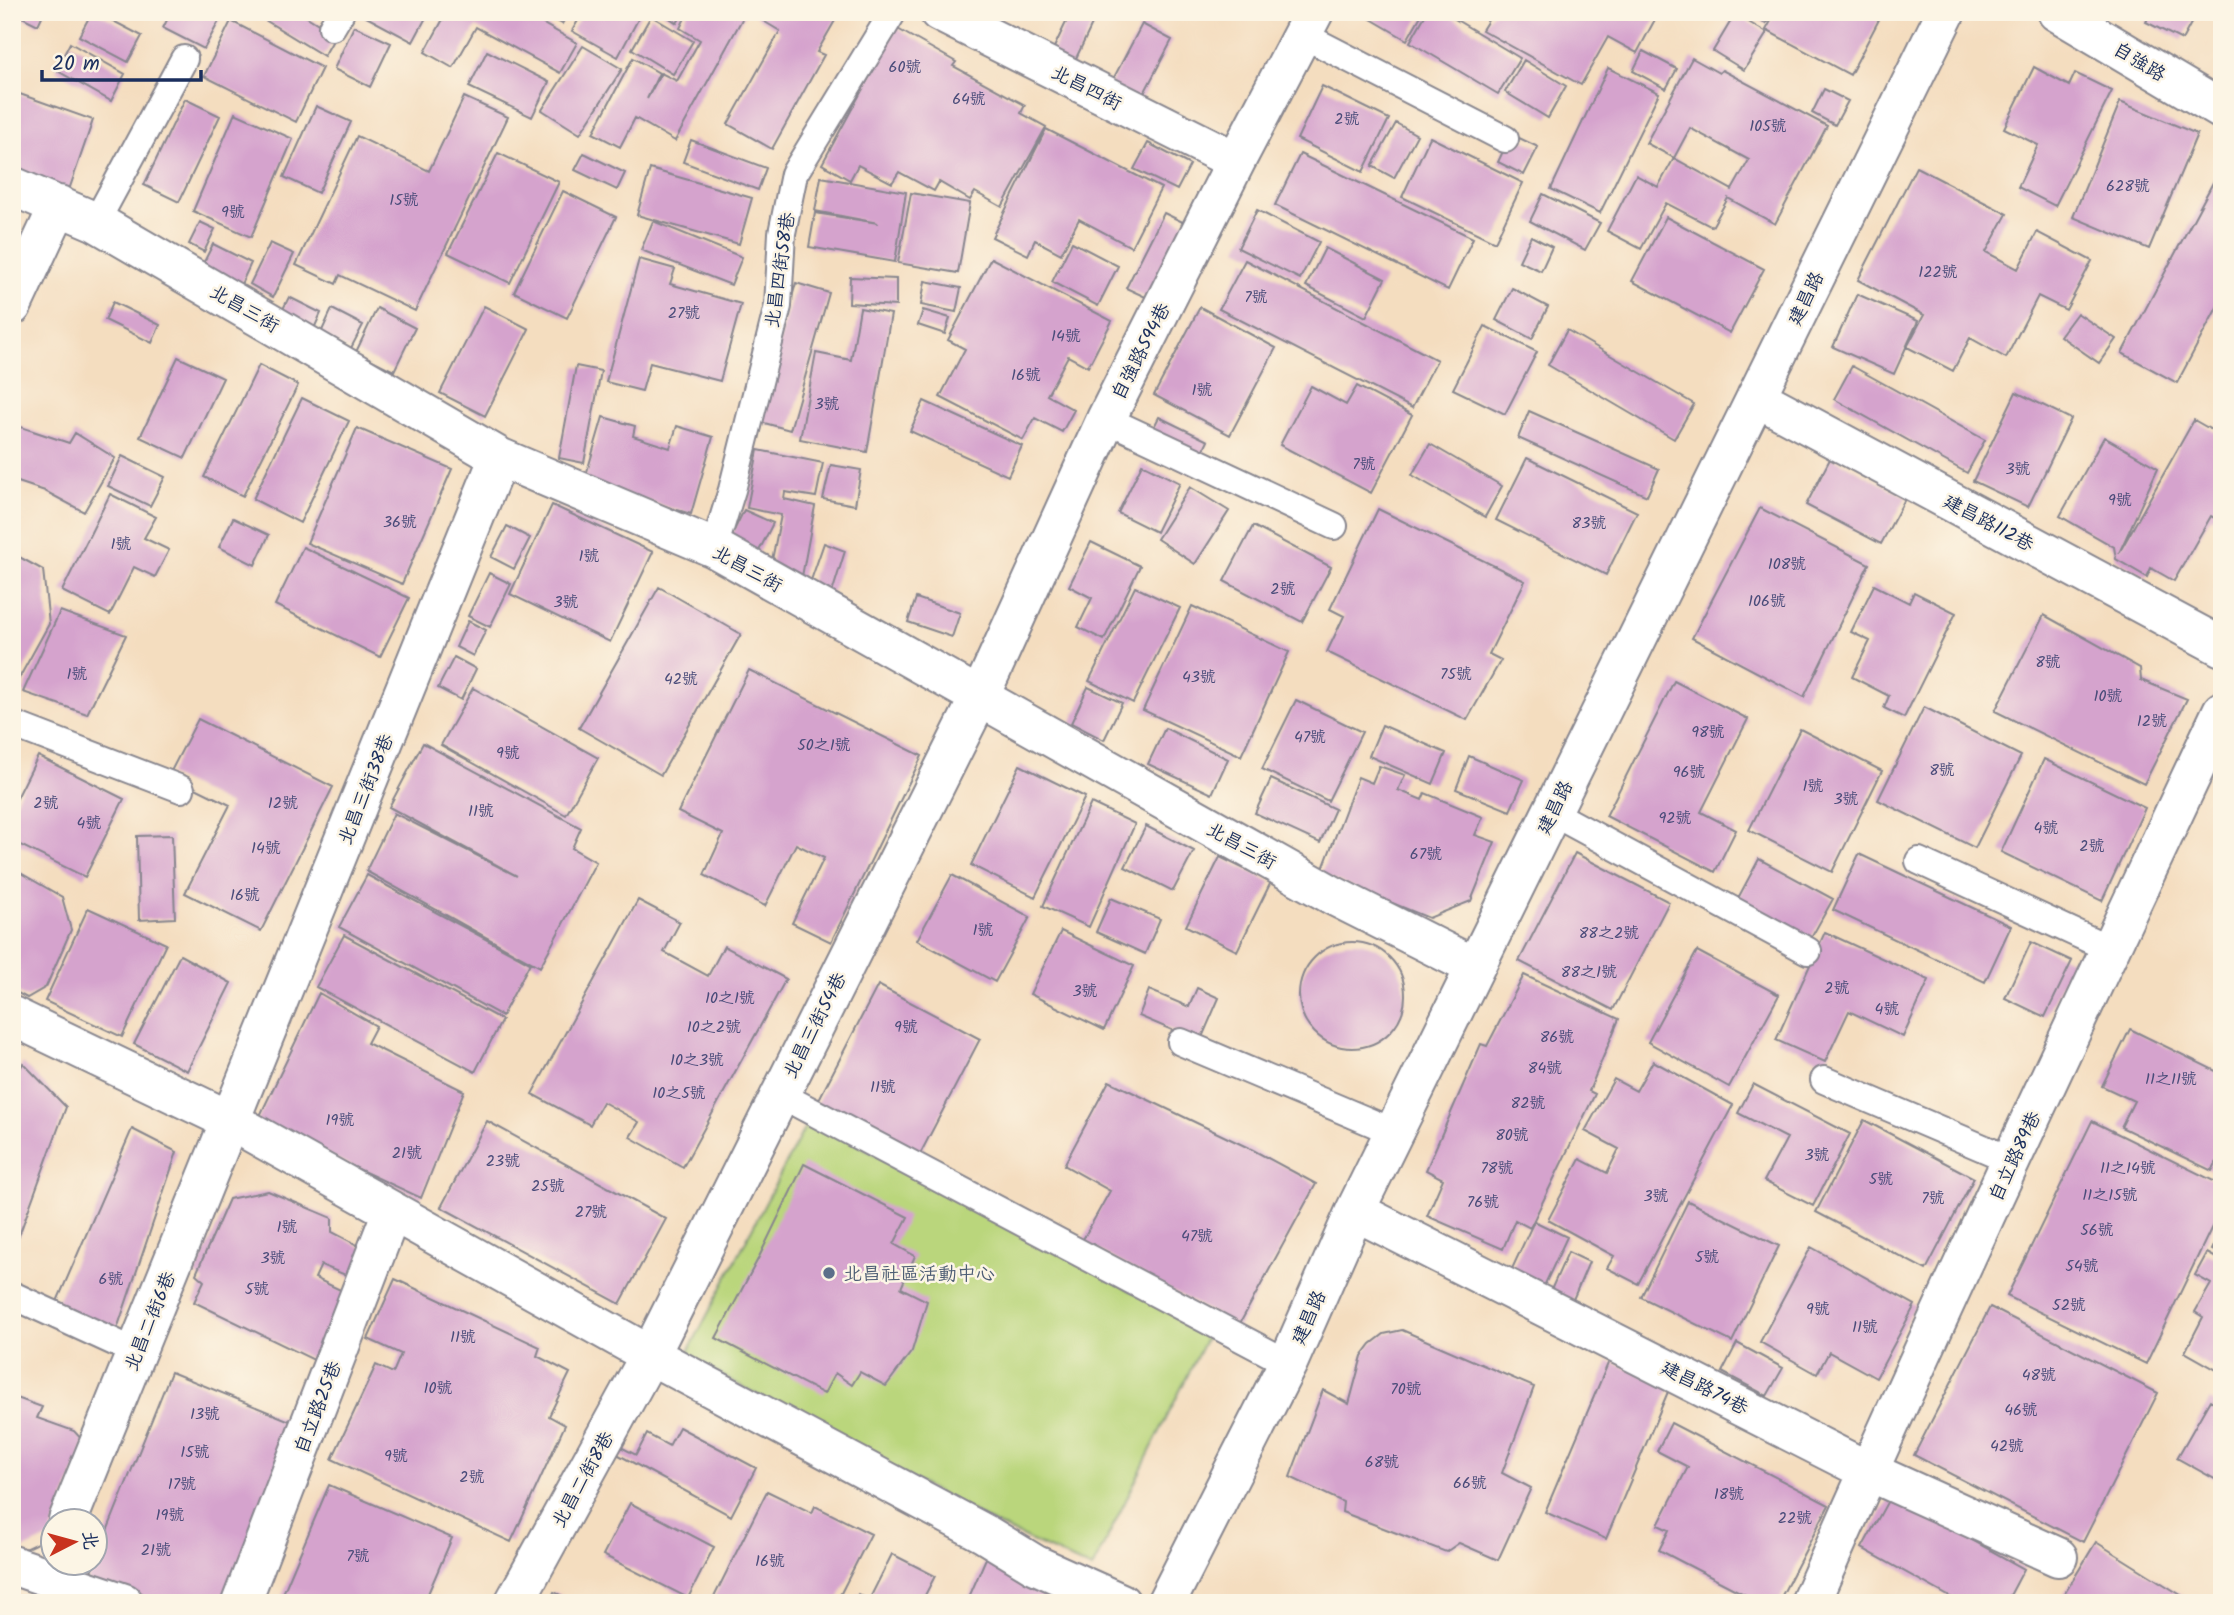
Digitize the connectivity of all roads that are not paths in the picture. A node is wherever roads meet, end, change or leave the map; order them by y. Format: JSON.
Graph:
{"nodes":[{"id":1,"x":893,"y":12,"type":"edge"},
{"id":2,"x":939,"y":12,"type":"edge"},
{"id":3,"x":1946,"y":12,"type":"edge"},
{"id":4,"x":2057,"y":12,"type":"edge"},
{"id":5,"x":1307,"y":23,"type":"edge"},
{"id":6,"x":184,"y":59,"type":"dead end"},
{"id":7,"x":2222,"y":110,"type":"edge"},
{"id":8,"x":1505,"y":139,"type":"dead end"},
{"id":9,"x":1236,"y":161,"type":"junction"},
{"id":10,"x":12,"y":186,"type":"edge"},
{"id":11,"x":59,"y":205,"type":"junction"},
{"id":12,"x":96,"y":222,"type":"junction"},
{"id":13,"x":12,"y":306,"type":"edge"},
{"id":14,"x":1756,"y":397,"type":"junction"},
{"id":15,"x":1106,"y":419,"type":"junction"},
{"id":16,"x":499,"y":457,"type":"junction"},
{"id":17,"x":1334,"y":526,"type":"dead end"},
{"id":18,"x":714,"y":548,"type":"junction"},
{"id":19,"x":2222,"y":647,"type":"edge"},
{"id":20,"x":979,"y":696,"type":"junction"},
{"id":21,"x":2222,"y":711,"type":"edge"},
{"id":22,"x":12,"y":724,"type":"edge"},
{"id":23,"x":181,"y":789,"type":"dead end"},
{"id":24,"x":1551,"y":812,"type":"junction"},
{"id":25,"x":1919,"y":861,"type":"dead end"},
{"id":26,"x":2110,"y":949,"type":"junction"},
{"id":27,"x":1808,"y":951,"type":"dead end"},
{"id":28,"x":1475,"y":967,"type":"junction"},
{"id":29,"x":12,"y":1016,"type":"edge"},
{"id":30,"x":1181,"y":1042,"type":"dead end"},
{"id":31,"x":1824,"y":1080,"type":"dead end"},
{"id":32,"x":779,"y":1094,"type":"junction"},
{"id":33,"x":231,"y":1121,"type":"junction"},
{"id":34,"x":1394,"y":1132,"type":"junction"},
{"id":35,"x":2011,"y":1160,"type":"junction"},
{"id":36,"x":392,"y":1211,"type":"junction"},
{"id":37,"x":1355,"y":1211,"type":"junction"},
{"id":38,"x":12,"y":1295,"type":"edge"},
{"id":39,"x":136,"y":1352,"type":"junction"},
{"id":40,"x":650,"y":1355,"type":"junction"},
{"id":41,"x":1288,"y":1363,"type":"junction"},
{"id":42,"x":1868,"y":1471,"type":"junction"},
{"id":43,"x":74,"y":1506,"type":"edge"},
{"id":44,"x":2058,"y":1558,"type":"dead end"},
{"id":45,"x":36,"y":1576,"type":"edge"},
{"id":46,"x":124,"y":1603,"type":"edge"},
{"id":47,"x":241,"y":1603,"type":"edge"},
{"id":48,"x":514,"y":1603,"type":"edge"},
{"id":49,"x":1121,"y":1603,"type":"edge"},
{"id":50,"x":1166,"y":1603,"type":"edge"},
{"id":51,"x":1810,"y":1603,"type":"edge"}],
"edges":[{"from":1,"to":18,"type":"lane","name":"北昌四街58巷"},
{"from":2,"to":9,"type":"street","name":"北昌四街"},
{"from":3,"to":14,"type":"street","name":"建昌路"},
{"from":4,"to":7,"type":"street","name":"自強路"},
{"from":5,"to":8,"type":"lane"},
{"from":5,"to":9,"type":"street","name":"自強路594巷"},
{"from":6,"to":12,"type":"lane"},
{"from":9,"to":15,"type":"street","name":"自強路594巷"},
{"from":10,"to":11,"type":"street","name":"北昌三街"},
{"from":11,"to":12,"type":"street","name":"北昌三街"},
{"from":11,"to":13,"type":"street"},
{"from":12,"to":16,"type":"street","name":"北昌三街"},
{"from":14,"to":19,"type":"street","name":"建昌路112巷"},
{"from":14,"to":24,"type":"street","name":"建昌路"},
{"from":15,"to":17,"type":"lane"},
{"from":15,"to":20,"type":"street","name":"自強路594巷"},
{"from":16,"to":18,"type":"street","name":"北昌三街"},
{"from":16,"to":33,"type":"street","name":"北昌三街38巷"},
{"from":18,"to":20,"type":"street","name":"北昌三街"},
{"from":20,"to":28,"type":"street","name":"北昌三街"},
{"from":20,"to":32,"type":"street","name":"北昌三街54巷"},
{"from":21,"to":26,"type":"street","name":"自立路89巷"},
{"from":22,"to":23,"type":"lane"},
{"from":24,"to":27,"type":"lane"},
{"from":24,"to":28,"type":"street","name":"建昌路"},
{"from":25,"to":26,"type":"lane"},
{"from":26,"to":35,"type":"street","name":"自立路89巷"},
{"from":28,"to":34,"type":"street","name":"建昌路"},
{"from":29,"to":33,"type":"street"},
{"from":30,"to":34,"type":"lane"},
{"from":31,"to":35,"type":"lane"},
{"from":32,"to":40,"type":"street","name":"北昌三街54巷"},
{"from":32,"to":41,"type":"lane"},
{"from":33,"to":36,"type":"street"},
{"from":33,"to":39,"type":"street","name":"北昌二街6巷"},
{"from":34,"to":37,"type":"street","name":"建昌路"},
{"from":35,"to":42,"type":"street","name":"自立路89巷"},
{"from":36,"to":40,"type":"street"},
{"from":36,"to":47,"type":"street","name":"自立路25巷"},
{"from":37,"to":41,"type":"street","name":"建昌路"},
{"from":37,"to":42,"type":"street","name":"建昌路74巷"},
{"from":38,"to":39,"type":"lane"},
{"from":39,"to":43,"type":"street","name":"北昌二街6巷"},
{"from":40,"to":48,"type":"street","name":"北昌二街8巷"},
{"from":40,"to":49,"type":"street"},
{"from":41,"to":50,"type":"street","name":"建昌路"},
{"from":42,"to":44,"type":"street","name":"建昌路74巷"},
{"from":42,"to":51,"type":"street","name":"自立路89巷"},
{"from":45,"to":46,"type":"street"}]}
